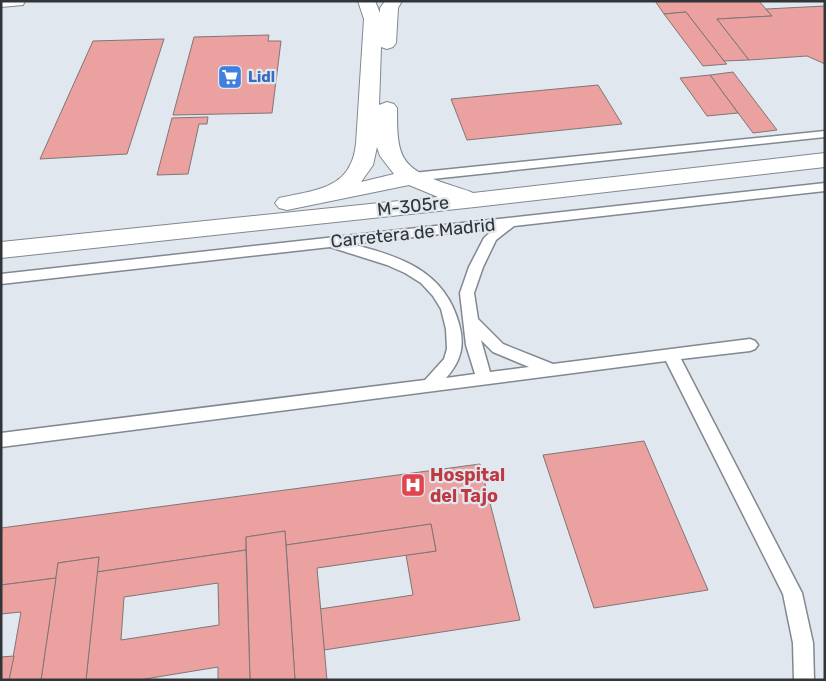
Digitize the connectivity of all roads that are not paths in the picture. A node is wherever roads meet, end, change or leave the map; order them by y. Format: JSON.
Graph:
{"nodes":[{"id":1,"x":17,"y":1,"type":"edge"},
{"id":2,"x":366,"y":1,"type":"edge"},
{"id":3,"x":394,"y":1,"type":"edge"},
{"id":4,"x":1,"y":2,"type":"edge"},
{"id":5,"x":825,"y":134,"type":"edge"},
{"id":6,"x":825,"y":160,"type":"edge"},
{"id":7,"x":414,"y":177,"type":"junction"},
{"id":8,"x":825,"y":187,"type":"edge"},
{"id":9,"x":322,"y":198,"type":"junction"},
{"id":10,"x":475,"y":200,"type":"junction"},
{"id":11,"x":509,"y":223,"type":"junction"},
{"id":12,"x":325,"y":242,"type":"junction"},
{"id":13,"x":50,"y":245,"type":"junction"},
{"id":14,"x":1,"y":250,"type":"edge"},
{"id":15,"x":1,"y":278,"type":"edge"},
{"id":16,"x":470,"y":320,"type":"junction"},
{"id":17,"x":750,"y":345,"type":"dead end"},
{"id":18,"x":671,"y":356,"type":"junction"},
{"id":19,"x":554,"y":370,"type":"junction"},
{"id":20,"x":484,"y":379,"type":"junction"},
{"id":21,"x":429,"y":386,"type":"junction"},
{"id":22,"x":1,"y":440,"type":"edge"},
{"id":23,"x":804,"y":680,"type":"edge"}],
"edges":[{"from":1,"to":4,"type":"main road"},
{"from":2,"to":9,"type":"main road"},
{"from":3,"to":7,"type":"main road"},
{"from":5,"to":7,"type":"lane"},
{"from":6,"to":10,"type":"main road","name":"M-305re"},
{"from":7,"to":9,"type":"main road"},
{"from":7,"to":10,"type":"main road"},
{"from":8,"to":11,"type":"lane","name":"Carretera de Madrid"},
{"from":9,"to":13,"type":"main road"},
{"from":10,"to":13,"type":"main road","name":"M-305re"},
{"from":11,"to":12,"type":"lane","name":"Carretera de Madrid"},
{"from":11,"to":16,"type":"lane"},
{"from":12,"to":15,"type":"lane","name":"Carretera de Madrid"},
{"from":12,"to":21,"type":"lane"},
{"from":13,"to":14,"type":"main road","name":"M-305re"},
{"from":16,"to":19,"type":"lane"},
{"from":16,"to":20,"type":"lane"},
{"from":17,"to":18,"type":"lane"},
{"from":18,"to":19,"type":"lane"},
{"from":18,"to":23,"type":"lane"},
{"from":19,"to":20,"type":"lane"},
{"from":20,"to":21,"type":"lane"},
{"from":21,"to":22,"type":"lane"}]}
